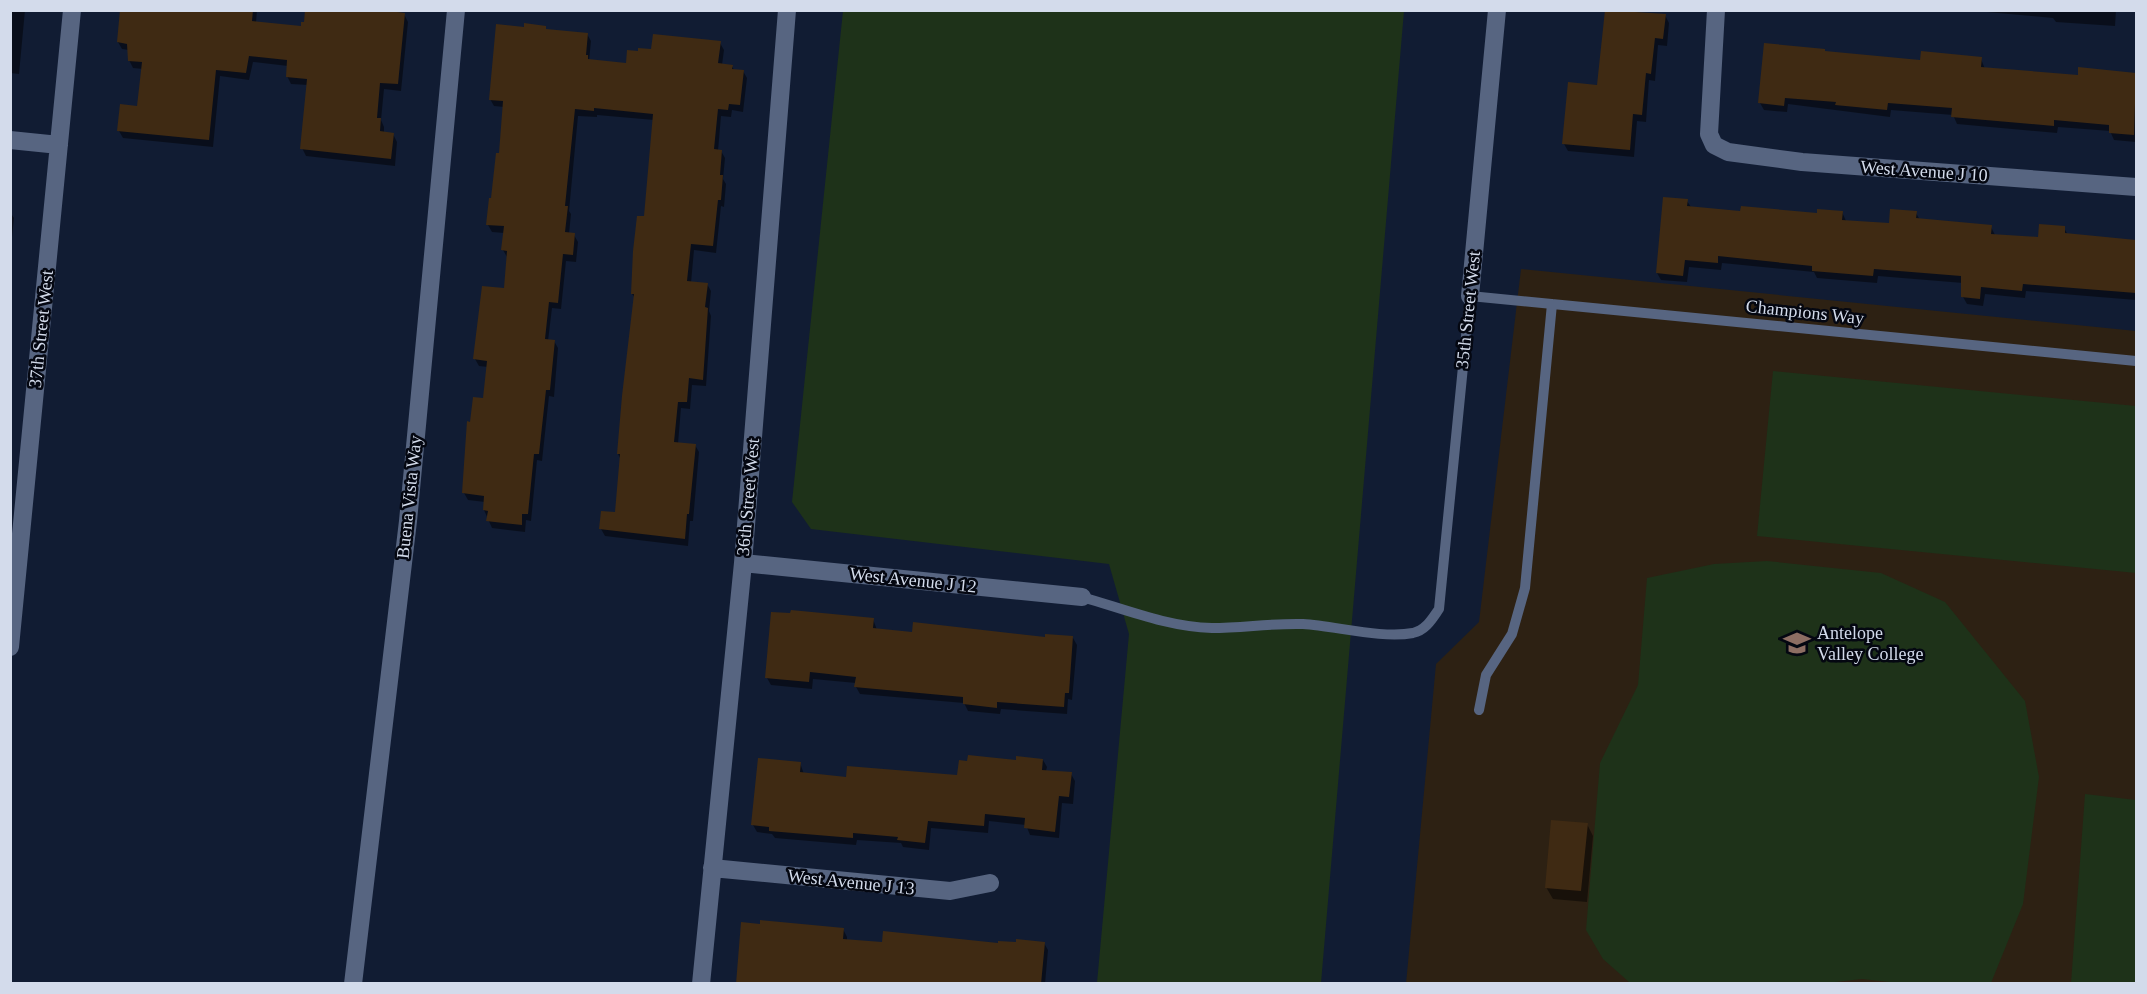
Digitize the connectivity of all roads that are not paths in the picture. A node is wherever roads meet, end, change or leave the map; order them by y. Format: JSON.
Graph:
{"nodes":[{"id":1,"x":72,"y":10,"type":"edge"},
{"id":2,"x":456,"y":10,"type":"edge"},
{"id":3,"x":787,"y":10,"type":"edge"},
{"id":4,"x":1497,"y":10,"type":"edge"},
{"id":5,"x":1716,"y":10,"type":"edge"},
{"id":6,"x":10,"y":140,"type":"edge"},
{"id":7,"x":59,"y":145,"type":"junction"},
{"id":8,"x":2136,"y":187,"type":"edge"},
{"id":9,"x":1470,"y":296,"type":"junction"},
{"id":10,"x":1552,"y":304,"type":"junction"},
{"id":11,"x":2136,"y":361,"type":"edge"},
{"id":12,"x":18,"y":488,"type":"edge"},
{"id":13,"x":743,"y":563,"type":"junction"},
{"id":14,"x":1082,"y":597,"type":"joint"},
{"id":15,"x":10,"y":647,"type":"edge"},
{"id":16,"x":1479,"y":710,"type":"dead end"},
{"id":17,"x":712,"y":868,"type":"junction"},
{"id":18,"x":990,"y":883,"type":"dead end"},
{"id":19,"x":353,"y":984,"type":"edge"},
{"id":20,"x":701,"y":984,"type":"edge"}],
"edges":[{"from":1,"to":7,"type":"street","name":"37th Street West"},
{"from":2,"to":19,"type":"street","name":"Buena Vista Way"},
{"from":3,"to":13,"type":"street","name":"36th Street West"},
{"from":4,"to":9,"type":"street","name":"35th Street West"},
{"from":5,"to":8,"type":"street","name":"West Avenue J 10"},
{"from":6,"to":7,"type":"street"},
{"from":7,"to":12,"type":"street","name":"37th Street West"},
{"from":9,"to":10,"type":"lane","name":"Champions Way"},
{"from":9,"to":14,"type":"lane","name":"35th Street West"},
{"from":10,"to":11,"type":"lane","name":"Champions Way"},
{"from":10,"to":16,"type":"lane"},
{"from":12,"to":15,"type":"street","name":"37th Street West"},
{"from":13,"to":14,"type":"street","name":"West Avenue J 12"},
{"from":13,"to":17,"type":"street","name":"36th Street West"},
{"from":17,"to":18,"type":"street","name":"West Avenue J 13"},
{"from":17,"to":20,"type":"street","name":"36th Street West"}]}
